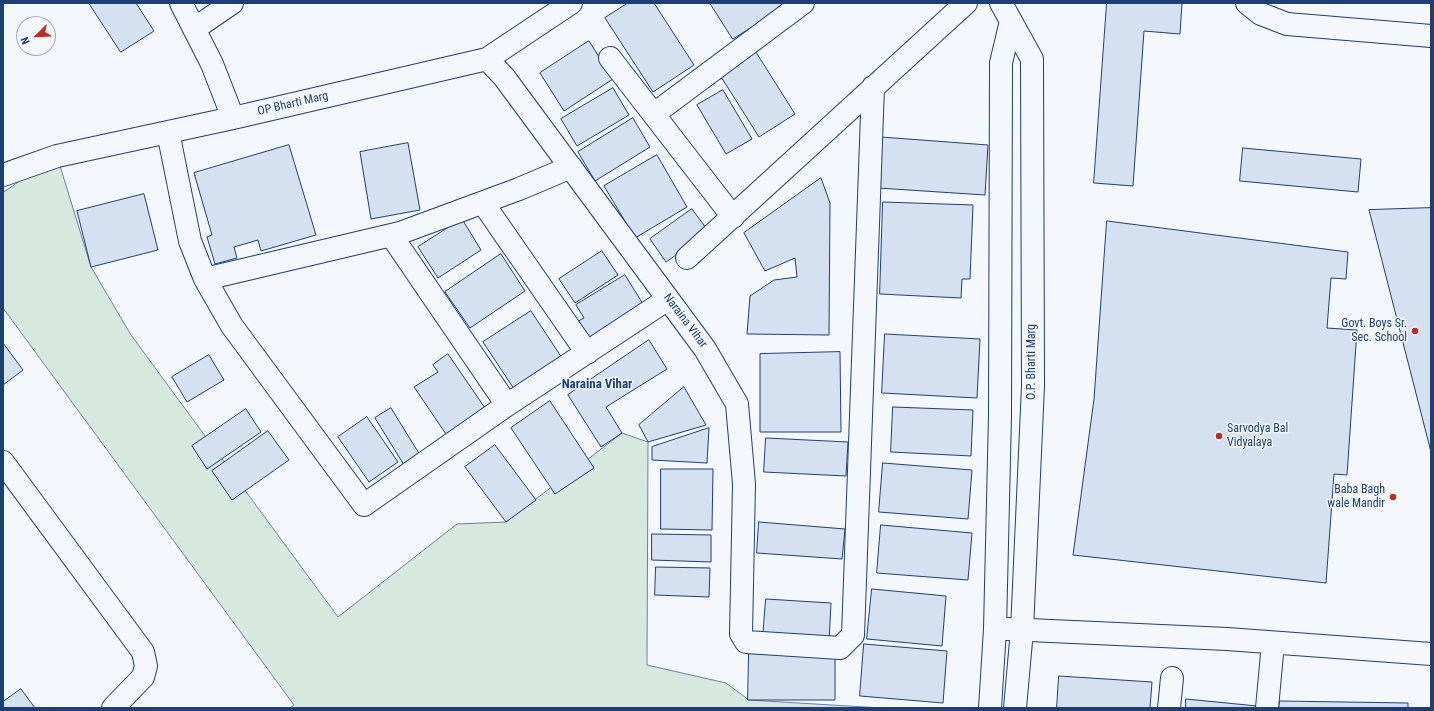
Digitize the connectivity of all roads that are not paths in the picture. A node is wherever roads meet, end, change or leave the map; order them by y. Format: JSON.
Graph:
{"nodes":[{"id":1,"x":181,"y":3,"type":"edge"},
{"id":2,"x":232,"y":3,"type":"edge"},
{"id":3,"x":571,"y":3,"type":"edge"},
{"id":4,"x":803,"y":3,"type":"edge"},
{"id":5,"x":966,"y":3,"type":"edge"},
{"id":6,"x":1247,"y":3,"type":"edge"},
{"id":7,"x":1006,"y":12,"type":"edge"},
{"id":8,"x":194,"y":29,"type":"junction"},
{"id":9,"x":1431,"y":36,"type":"edge"},
{"id":10,"x":610,"y":58,"type":"dead end"},
{"id":11,"x":487,"y":59,"type":"junction"},
{"id":12,"x":873,"y":88,"type":"junction"},
{"id":13,"x":654,"y":114,"type":"junction"},
{"id":14,"x":233,"y":118,"type":"junction"},
{"id":15,"x":168,"y":132,"type":"junction"},
{"id":16,"x":571,"y":167,"type":"junction"},
{"id":17,"x":3,"y":175,"type":"edge"},
{"id":18,"x":483,"y":203,"type":"junction"},
{"id":19,"x":733,"y":217,"type":"junction"},
{"id":20,"x":391,"y":235,"type":"junction"},
{"id":21,"x":688,"y":258,"type":"dead end"},
{"id":22,"x":205,"y":279,"type":"junction"},
{"id":23,"x":668,"y":299,"type":"junction"},
{"id":24,"x":586,"y":353,"type":"junction"},
{"id":25,"x":507,"y":405,"type":"junction"},
{"id":26,"x":3,"y":462,"type":"edge"},
{"id":27,"x":995,"y":629,"type":"junction"},
{"id":28,"x":1022,"y":630,"type":"junction"},
{"id":29,"x":1272,"y":643,"type":"junction"},
{"id":30,"x":1431,"y":654,"type":"edge"},
{"id":31,"x":1172,"y":678,"type":"dead end"},
{"id":32,"x":112,"y":708,"type":"edge"},
{"id":33,"x":990,"y":708,"type":"edge"},
{"id":34,"x":1015,"y":708,"type":"edge"},
{"id":35,"x":1169,"y":708,"type":"edge"},
{"id":36,"x":1267,"y":708,"type":"edge"}],
"edges":[{"from":1,"to":8,"type":"street"},
{"from":2,"to":8,"type":"street"},
{"from":3,"to":11,"type":"street","name":"OP Bharti Marg"},
{"from":4,"to":13,"type":"street"},
{"from":5,"to":12,"type":"street"},
{"from":6,"to":9,"type":"street"},
{"from":7,"to":27,"type":"street","name":"O.P. Bharti Marg"},
{"from":7,"to":28,"type":"street","name":"O.P. Bharti Marg"},
{"from":8,"to":14,"type":"street"},
{"from":10,"to":13,"type":"street"},
{"from":11,"to":14,"type":"street","name":"OP Bharti Marg"},
{"from":11,"to":16,"type":"street","name":"Naraina Vihar"},
{"from":12,"to":19,"type":"street"},
{"from":12,"to":23,"type":"street","name":"Naraina Vihar"},
{"from":13,"to":19,"type":"street"},
{"from":14,"to":15,"type":"street","name":"OP Bharti Marg"},
{"from":15,"to":17,"type":"street","name":"OP Bharti Marg"},
{"from":15,"to":22,"type":"street"},
{"from":16,"to":18,"type":"street"},
{"from":16,"to":23,"type":"street","name":"Naraina Vihar"},
{"from":18,"to":20,"type":"street"},
{"from":18,"to":24,"type":"street"},
{"from":19,"to":21,"type":"street"},
{"from":20,"to":22,"type":"street"},
{"from":20,"to":25,"type":"street"},
{"from":22,"to":25,"type":"street"},
{"from":23,"to":24,"type":"street"},
{"from":24,"to":25,"type":"street"},
{"from":26,"to":32,"type":"street"},
{"from":27,"to":28,"type":"street"},
{"from":27,"to":33,"type":"street","name":"O.P. Bharti Marg"},
{"from":28,"to":29,"type":"street"},
{"from":28,"to":34,"type":"street","name":"O.P. Bharti Marg"},
{"from":29,"to":30,"type":"street"},
{"from":29,"to":36,"type":"street"},
{"from":31,"to":35,"type":"street"}]}
